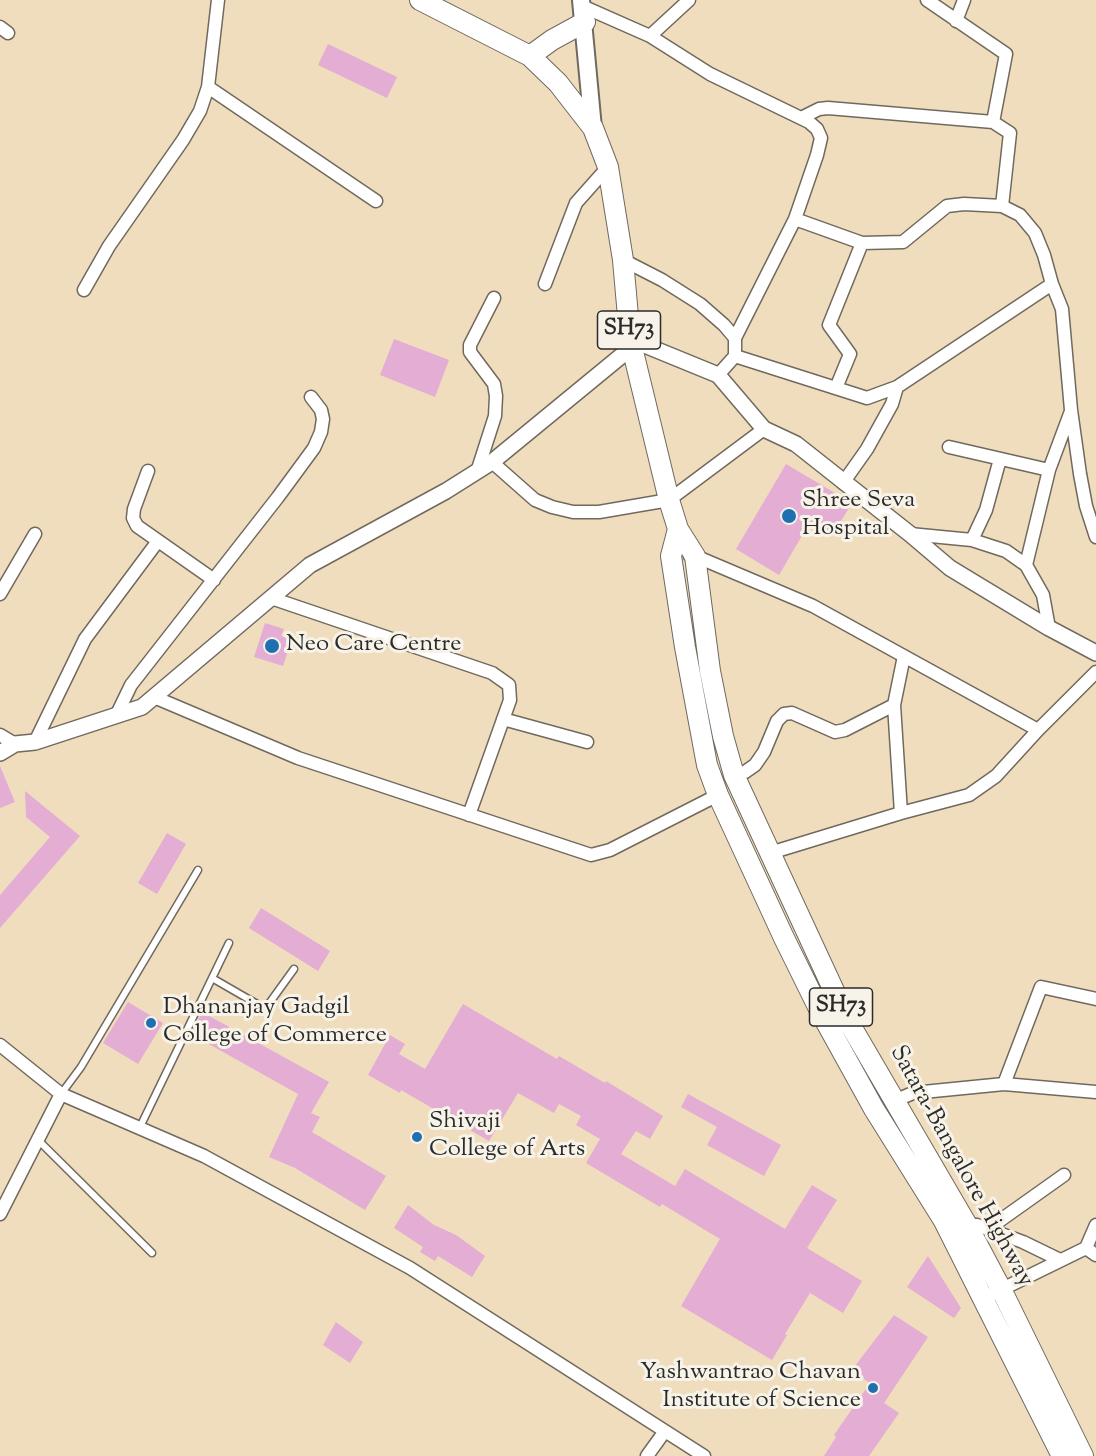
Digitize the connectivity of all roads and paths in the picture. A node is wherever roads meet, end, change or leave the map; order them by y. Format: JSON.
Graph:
{"nodes":[{"id":1,"x":218,"y":0,"type":"edge"},
{"id":2,"x":420,"y":0,"type":"edge"},
{"id":3,"x":689,"y":0,"type":"edge"},
{"id":4,"x":927,"y":0,"type":"edge"},
{"id":5,"x":964,"y":0,"type":"edge"},
{"id":6,"x":583,"y":9,"type":"edge"},
{"id":7,"x":956,"y":21,"type":"junction"},
{"id":8,"x":650,"y":36,"type":"junction"},
{"id":9,"x":530,"y":56,"type":"junction"},
{"id":10,"x":208,"y":87,"type":"junction"},
{"id":11,"x":801,"y":118,"type":"junction"},
{"id":12,"x":993,"y":122,"type":"junction"},
{"id":13,"x":593,"y":128,"type":"junction"},
{"id":14,"x":608,"y":167,"type":"junction"},
{"id":15,"x":376,"y":201,"type":"dead end"},
{"id":16,"x":1002,"y":206,"type":"junction"},
{"id":17,"x":795,"y":219,"type":"junction"},
{"id":18,"x":862,"y":243,"type":"junction"},
{"id":19,"x":623,"y":260,"type":"junction"},
{"id":20,"x":545,"y":284,"type":"dead end"},
{"id":21,"x":1052,"y":284,"type":"junction"},
{"id":22,"x":84,"y":290,"type":"dead end"},
{"id":23,"x":494,"y":298,"type":"dead end"},
{"id":24,"x":735,"y":338,"type":"junction"},
{"id":25,"x":631,"y":343,"type":"junction"},
{"id":26,"x":735,"y":356,"type":"junction"},
{"id":27,"x":717,"y":375,"type":"junction"},
{"id":28,"x":897,"y":387,"type":"junction"},
{"id":29,"x":836,"y":388,"type":"junction"},
{"id":30,"x":311,"y":397,"type":"dead end"},
{"id":31,"x":1071,"y":410,"type":"junction"},
{"id":32,"x":764,"y":429,"type":"junction"},
{"id":33,"x":949,"y":447,"type":"dead end"},
{"id":34,"x":1000,"y":459,"type":"junction"},
{"id":35,"x":492,"y":462,"type":"junction"},
{"id":36,"x":1049,"y":470,"type":"junction"},
{"id":37,"x":148,"y":471,"type":"dead end"},
{"id":38,"x":477,"y":471,"type":"junction"},
{"id":39,"x":843,"y":483,"type":"junction"},
{"id":40,"x":669,"y":500,"type":"junction"},
{"id":41,"x":678,"y":529,"type":"junction"},
{"id":42,"x":35,"y":534,"type":"dead end"},
{"id":43,"x":910,"y":534,"type":"junction"},
{"id":44,"x":1096,"y":537,"type":"edge"},
{"id":45,"x":972,"y":540,"type":"junction"},
{"id":46,"x":158,"y":541,"type":"junction"},
{"id":47,"x":671,"y":556,"type":"junction"},
{"id":48,"x":695,"y":556,"type":"junction"},
{"id":49,"x":1026,"y":565,"type":"junction"},
{"id":50,"x":214,"y":580,"type":"junction"},
{"id":51,"x":0,"y":594,"type":"edge"},
{"id":52,"x":271,"y":598,"type":"junction"},
{"id":53,"x":1049,"y":628,"type":"junction"},
{"id":54,"x":1096,"y":653,"type":"edge"},
{"id":55,"x":904,"y":656,"type":"junction"},
{"id":56,"x":1096,"y":672,"type":"edge"},
{"id":57,"x":154,"y":697,"type":"junction"},
{"id":58,"x":894,"y":705,"type":"junction"},
{"id":59,"x":117,"y":714,"type":"junction"},
{"id":60,"x":503,"y":719,"type":"junction"},
{"id":61,"x":1038,"y":730,"type":"junction"},
{"id":62,"x":0,"y":735,"type":"edge"},
{"id":63,"x":36,"y":742,"type":"junction"},
{"id":64,"x":587,"y":742,"type":"dead end"},
{"id":65,"x":15,"y":744,"type":"junction"},
{"id":66,"x":0,"y":753,"type":"edge"},
{"id":67,"x":734,"y":775,"type":"junction"},
{"id":68,"x":718,"y":795,"type":"junction"},
{"id":69,"x":901,"y":813,"type":"junction"},
{"id":70,"x":469,"y":815,"type":"junction"},
{"id":71,"x":770,"y":853,"type":"junction"},
{"id":72,"x":198,"y":870,"type":"dead end"},
{"id":73,"x":229,"y":943,"type":"dead end"},
{"id":74,"x":294,"y":969,"type":"dead end"},
{"id":75,"x":212,"y":978,"type":"junction"},
{"id":76,"x":1096,"y":999,"type":"edge"},
{"id":77,"x":0,"y":1045,"type":"edge"},
{"id":78,"x":1005,"y":1084,"type":"junction"},
{"id":79,"x":1096,"y":1092,"type":"edge"},
{"id":80,"x":61,"y":1094,"type":"junction"},
{"id":81,"x":894,"y":1101,"type":"junction"},
{"id":82,"x":140,"y":1127,"type":"junction"},
{"id":83,"x":38,"y":1140,"type":"junction"},
{"id":84,"x":1064,"y":1175,"type":"dead end"},
{"id":85,"x":0,"y":1214,"type":"edge"},
{"id":86,"x":967,"y":1225,"type":"junction"},
{"id":87,"x":1096,"y":1225,"type":"edge"},
{"id":88,"x":988,"y":1229,"type":"junction"},
{"id":89,"x":1091,"y":1251,"type":"edge"},
{"id":90,"x":152,"y":1253,"type":"dead end"},
{"id":91,"x":1060,"y":1260,"type":"junction"},
{"id":92,"x":992,"y":1293,"type":"junction"},
{"id":93,"x":665,"y":1431,"type":"junction"},
{"id":94,"x":647,"y":1456,"type":"edge"},
{"id":95,"x":704,"y":1456,"type":"edge"},
{"id":96,"x":1062,"y":1456,"type":"edge"},
{"id":97,"x":1083,"y":1456,"type":"edge"}],
"edges":[{"from":1,"to":10,"type":"street"},
{"from":2,"to":9,"type":"main road","name":"Satara-Bangalore Highway","number":"SH73"},
{"from":3,"to":8,"type":"street"},
{"from":4,"to":7,"type":"street"},
{"from":5,"to":7,"type":"street"},
{"from":6,"to":8,"type":"street"},
{"from":6,"to":9,"type":"main road"},
{"from":6,"to":13,"type":"main road"},
{"from":7,"to":12,"type":"street"},
{"from":8,"to":11,"type":"street"},
{"from":9,"to":13,"type":"main road","name":"Satara-Bangalore Highway","number":"SH73"},
{"from":10,"to":15,"type":"street"},
{"from":10,"to":22,"type":"street"},
{"from":11,"to":12,"type":"street"},
{"from":11,"to":17,"type":"street"},
{"from":12,"to":16,"type":"street"},
{"from":13,"to":14,"type":"main road","name":"Satara-Bangalore Highway","number":"SH73"},
{"from":14,"to":19,"type":"main road","name":"Satara-Bangalore Highway","number":"SH73"},
{"from":14,"to":20,"type":"street"},
{"from":16,"to":18,"type":"street"},
{"from":16,"to":21,"type":"street"},
{"from":17,"to":18,"type":"street"},
{"from":17,"to":24,"type":"street"},
{"from":18,"to":29,"type":"street"},
{"from":19,"to":24,"type":"street"},
{"from":19,"to":25,"type":"main road","name":"Satara-Bangalore Highway","number":"SH73"},
{"from":21,"to":28,"type":"street"},
{"from":21,"to":31,"type":"street"},
{"from":23,"to":38,"type":"street"},
{"from":24,"to":26,"type":"street"},
{"from":25,"to":27,"type":"street"},
{"from":25,"to":35,"type":"street"},
{"from":25,"to":40,"type":"main road","name":"Satara-Bangalore Highway","number":"SH73"},
{"from":26,"to":27,"type":"street"},
{"from":26,"to":29,"type":"street"},
{"from":27,"to":32,"type":"street"},
{"from":28,"to":29,"type":"street"},
{"from":28,"to":39,"type":"street"},
{"from":30,"to":50,"type":"street"},
{"from":31,"to":36,"type":"street"},
{"from":31,"to":44,"type":"street"},
{"from":32,"to":39,"type":"street"},
{"from":32,"to":40,"type":"street"},
{"from":33,"to":34,"type":"street"},
{"from":34,"to":36,"type":"street"},
{"from":34,"to":45,"type":"street"},
{"from":35,"to":38,"type":"street"},
{"from":35,"to":40,"type":"street"},
{"from":36,"to":49,"type":"street"},
{"from":37,"to":46,"type":"street"},
{"from":38,"to":52,"type":"street"},
{"from":39,"to":43,"type":"street"},
{"from":40,"to":41,"type":"main road","name":"Satara-Bangalore Highway","number":"SH73"},
{"from":41,"to":47,"type":"main road","name":"Satara-Bangalore Highway","number":"SH73"},
{"from":41,"to":48,"type":"main road","name":"Satara-Bangalore Highway","number":"SH73"},
{"from":42,"to":51,"type":"street"},
{"from":43,"to":45,"type":"street"},
{"from":43,"to":53,"type":"street"},
{"from":45,"to":49,"type":"street"},
{"from":46,"to":50,"type":"street"},
{"from":46,"to":63,"type":"street"},
{"from":47,"to":48,"type":"street"},
{"from":47,"to":68,"type":"main road","name":"Satara-Bangalore Highway","number":"SH73"},
{"from":48,"to":55,"type":"street"},
{"from":48,"to":67,"type":"main road","name":"Satara-Bangalore Highway","number":"SH73"},
{"from":49,"to":53,"type":"street"},
{"from":50,"to":59,"type":"street"},
{"from":52,"to":57,"type":"street"},
{"from":52,"to":60,"type":"street"},
{"from":53,"to":54,"type":"street"},
{"from":55,"to":58,"type":"street"},
{"from":55,"to":61,"type":"street"},
{"from":56,"to":61,"type":"street"},
{"from":57,"to":59,"type":"street"},
{"from":57,"to":70,"type":"street"},
{"from":58,"to":67,"type":"street"},
{"from":58,"to":69,"type":"street"},
{"from":59,"to":63,"type":"street"},
{"from":60,"to":64,"type":"street"},
{"from":60,"to":70,"type":"street"},
{"from":61,"to":69,"type":"street"},
{"from":62,"to":65,"type":"street"},
{"from":63,"to":65,"type":"street"},
{"from":65,"to":66,"type":"street"},
{"from":67,"to":71,"type":"main road","name":"Satara-Bangalore Highway","number":"SH73"},
{"from":68,"to":70,"type":"street"},
{"from":68,"to":92,"type":"main road","name":"Satara-Bangalore Highway","number":"SH73"},
{"from":69,"to":71,"type":"street"},
{"from":71,"to":81,"type":"main road","name":"Satara-Bangalore Highway","number":"SH73"},
{"from":72,"to":80,"type":"lane"},
{"from":73,"to":75,"type":"lane"},
{"from":74,"to":75,"type":"lane"},
{"from":75,"to":82,"type":"lane"},
{"from":76,"to":78,"type":"street"},
{"from":77,"to":80,"type":"street"},
{"from":78,"to":79,"type":"street"},
{"from":78,"to":81,"type":"street"},
{"from":80,"to":82,"type":"street"},
{"from":80,"to":83,"type":"street"},
{"from":81,"to":86,"type":"main road","name":"Satara-Bangalore Highway","number":"SH73"},
{"from":82,"to":93,"type":"street"},
{"from":83,"to":85,"type":"street"},
{"from":83,"to":90,"type":"lane"},
{"from":84,"to":88,"type":"street"},
{"from":86,"to":88,"type":"street"},
{"from":86,"to":92,"type":"main road","name":"Satara-Bangalore Highway","number":"SH73"},
{"from":87,"to":89,"type":"street"},
{"from":88,"to":91,"type":"street"},
{"from":89,"to":91,"type":"street"},
{"from":91,"to":92,"type":"street"},
{"from":92,"to":96,"type":"main road","name":"Satara-Bangalore Highway","number":"SH73"},
{"from":92,"to":97,"type":"main road","name":"Satara-Bangalore Highway","number":"SH73"},
{"from":93,"to":94,"type":"street"},
{"from":93,"to":95,"type":"street"}]}
